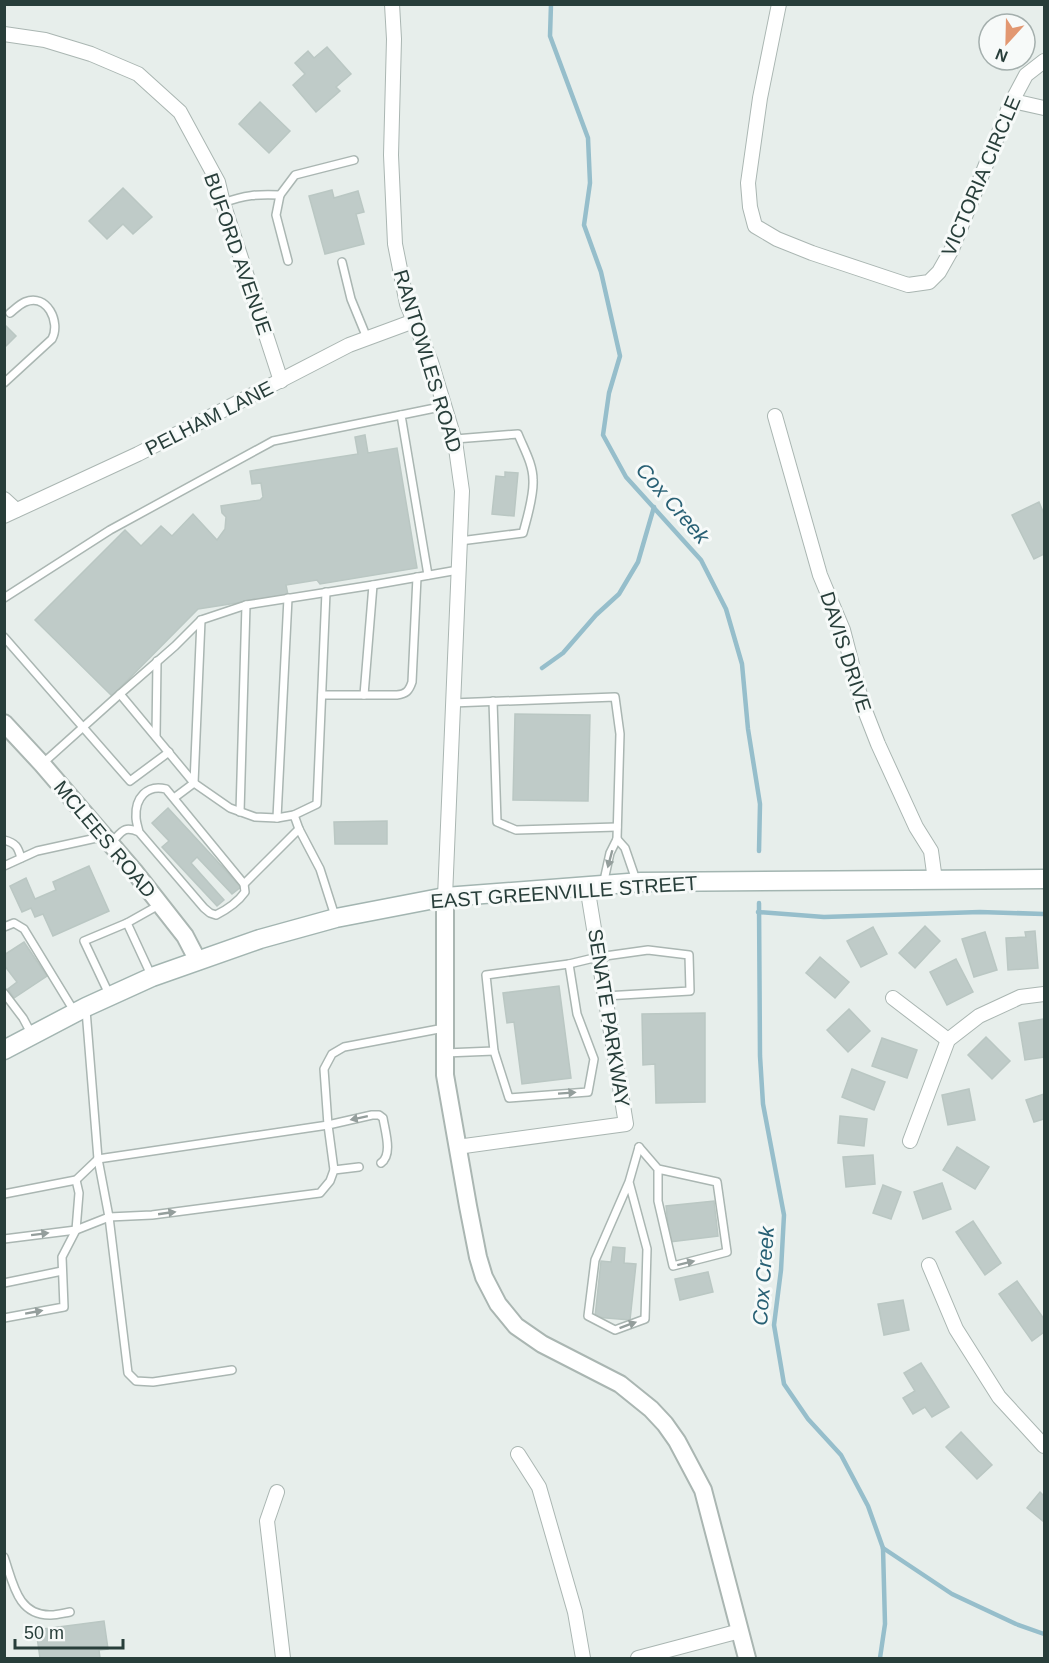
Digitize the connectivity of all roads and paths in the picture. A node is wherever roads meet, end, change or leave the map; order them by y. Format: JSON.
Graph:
{"nodes":[{"id":1,"x":392,"y":4,"type":"edge"},
{"id":2,"x":779,"y":4,"type":"edge"},
{"id":3,"x":4,"y":34,"type":"edge"},
{"id":4,"x":1044,"y":61,"type":"edge"},
{"id":5,"x":1012,"y":100,"type":"junction"},
{"id":6,"x":1044,"y":108,"type":"edge"},
{"id":7,"x":354,"y":160,"type":"dead end"},
{"id":8,"x":280,"y":195,"type":"junction"},
{"id":9,"x":223,"y":203,"type":"junction"},
{"id":10,"x":288,"y":261,"type":"dead end"},
{"id":11,"x":342,"y":262,"type":"dead end"},
{"id":12,"x":10,"y":313,"type":"dead end"},
{"id":13,"x":414,"y":321,"type":"junction"},
{"id":14,"x":367,"y":338,"type":"junction"},
{"id":15,"x":281,"y":381,"type":"junction"},
{"id":16,"x":4,"y":383,"type":"edge"},
{"id":17,"x":445,"y":406,"type":"junction"},
{"id":18,"x":401,"y":415,"type":"junction"},
{"id":19,"x":775,"y":416,"type":"dead end"},
{"id":20,"x":454,"y":439,"type":"junction"},
{"id":21,"x":4,"y":499,"type":"edge"},
{"id":22,"x":10,"y":513,"type":"edge"},
{"id":23,"x":460,"y":541,"type":"junction"},
{"id":24,"x":458,"y":570,"type":"junction"},
{"id":25,"x":428,"y":575,"type":"junction"},
{"id":26,"x":417,"y":577,"type":"junction"},
{"id":27,"x":373,"y":585,"type":"junction"},
{"id":28,"x":326,"y":592,"type":"junction"},
{"id":29,"x":4,"y":598,"type":"edge"},
{"id":30,"x":288,"y":598,"type":"junction"},
{"id":31,"x":246,"y":605,"type":"junction"},
{"id":32,"x":201,"y":620,"type":"junction"},
{"id":33,"x":4,"y":638,"type":"edge"},
{"id":34,"x":157,"y":661,"type":"junction"},
{"id":35,"x":120,"y":694,"type":"junction"},
{"id":36,"x":322,"y":694,"type":"junction"},
{"id":37,"x":364,"y":695,"type":"junction"},
{"id":38,"x":493,"y":701,"type":"junction"},
{"id":39,"x":452,"y":703,"type":"junction"},
{"id":40,"x":4,"y":723,"type":"edge"},
{"id":41,"x":82,"y":727,"type":"junction"},
{"id":42,"x":156,"y":736,"type":"junction"},
{"id":43,"x":169,"y":752,"type":"junction"},
{"id":44,"x":42,"y":764,"type":"junction"},
{"id":45,"x":194,"y":783,"type":"junction"},
{"id":46,"x":174,"y":798,"type":"junction"},
{"id":47,"x":240,"y":812,"type":"junction"},
{"id":48,"x":294,"y":815,"type":"junction"},
{"id":49,"x":277,"y":819,"type":"junction"},
{"id":50,"x":617,"y":827,"type":"junction"},
{"id":51,"x":299,"y":829,"type":"junction"},
{"id":52,"x":139,"y":832,"type":"junction"},
{"id":53,"x":617,"y":839,"type":"junction"},
{"id":54,"x":4,"y":840,"type":"edge"},
{"id":55,"x":108,"y":840,"type":"junction"},
{"id":56,"x":21,"y":858,"type":"junction"},
{"id":57,"x":4,"y":866,"type":"edge"},
{"id":58,"x":1044,"y":879,"type":"edge"},
{"id":59,"x":935,"y":880,"type":"junction"},
{"id":60,"x":636,"y":883,"type":"junction"},
{"id":61,"x":244,"y":884,"type":"junction"},
{"id":62,"x":595,"y":886,"type":"junction"},
{"id":63,"x":445,"y":897,"type":"junction"},
{"id":64,"x":160,"y":904,"type":"junction"},
{"id":65,"x":336,"y":918,"type":"junction"},
{"id":66,"x":127,"y":923,"type":"junction"},
{"id":67,"x":4,"y":927,"type":"edge"},
{"id":68,"x":598,"y":957,"type":"junction"},
{"id":69,"x":198,"y":961,"type":"junction"},
{"id":70,"x":569,"y":964,"type":"junction"},
{"id":71,"x":152,"y":977,"type":"junction"},
{"id":72,"x":4,"y":993,"type":"edge"},
{"id":73,"x":1044,"y":994,"type":"edge"},
{"id":74,"x":110,"y":996,"type":"junction"},
{"id":75,"x":606,"y":996,"type":"junction"},
{"id":76,"x":893,"y":998,"type":"dead end"},
{"id":77,"x":81,"y":1010,"type":"junction"},
{"id":78,"x":444,"y":1028,"type":"junction"},
{"id":79,"x":32,"y":1036,"type":"junction"},
{"id":80,"x":948,"y":1040,"type":"junction"},
{"id":81,"x":4,"y":1050,"type":"edge"},
{"id":82,"x":494,"y":1051,"type":"junction"},
{"id":83,"x":445,"y":1053,"type":"junction"},
{"id":84,"x":328,"y":1125,"type":"junction"},
{"id":85,"x":910,"y":1141,"type":"dead end"},
{"id":86,"x":457,"y":1147,"type":"junction"},
{"id":87,"x":98,"y":1160,"type":"junction"},
{"id":88,"x":381,"y":1163,"type":"dead end"},
{"id":89,"x":359,"y":1167,"type":"dead end"},
{"id":90,"x":658,"y":1169,"type":"junction"},
{"id":91,"x":334,"y":1170,"type":"junction"},
{"id":92,"x":76,"y":1180,"type":"junction"},
{"id":93,"x":629,"y":1182,"type":"junction"},
{"id":94,"x":4,"y":1194,"type":"edge"},
{"id":95,"x":109,"y":1217,"type":"junction"},
{"id":96,"x":76,"y":1230,"type":"junction"},
{"id":97,"x":4,"y":1239,"type":"edge"},
{"id":98,"x":929,"y":1264,"type":"dead end"},
{"id":99,"x":62,"y":1271,"type":"junction"},
{"id":100,"x":4,"y":1283,"type":"edge"},
{"id":101,"x":4,"y":1318,"type":"edge"},
{"id":102,"x":232,"y":1370,"type":"dead end"},
{"id":103,"x":1044,"y":1446,"type":"edge"},
{"id":104,"x":518,"y":1454,"type":"dead end"},
{"id":105,"x":278,"y":1492,"type":"dead end"},
{"id":106,"x":4,"y":1557,"type":"edge"},
{"id":107,"x":70,"y":1612,"type":"dead end"},
{"id":108,"x":740,"y":1631,"type":"junction"},
{"id":109,"x":283,"y":1659,"type":"edge"},
{"id":110,"x":584,"y":1659,"type":"edge"},
{"id":111,"x":638,"y":1659,"type":"edge"},
{"id":112,"x":747,"y":1659,"type":"edge"}],
"edges":[{"from":1,"to":13,"type":"street","name":"RANTOWLES ROAD"},
{"from":2,"to":5,"type":"street","name":"VICTORIA CIRCLE"},
{"from":3,"to":9,"type":"street","name":"BUFORD AVENUE"},
{"from":4,"to":5,"type":"street","name":"VICTORIA CIRCLE"},
{"from":5,"to":6,"type":"street"},
{"from":7,"to":8,"type":"lane"},
{"from":8,"to":9,"type":"lane"},
{"from":8,"to":10,"type":"lane"},
{"from":9,"to":15,"type":"street","name":"BUFORD AVENUE"},
{"from":11,"to":14,"type":"lane"},
{"from":12,"to":16,"type":"lane"},
{"from":13,"to":14,"type":"street","name":"PELHAM LANE"},
{"from":13,"to":17,"type":"street","name":"RANTOWLES ROAD"},
{"from":14,"to":15,"type":"street","name":"PELHAM LANE"},
{"from":15,"to":22,"type":"street","name":"PELHAM LANE"},
{"from":17,"to":18,"type":"lane"},
{"from":17,"to":20,"type":"street","name":"RANTOWLES ROAD"},
{"from":18,"to":25,"type":"lane"},
{"from":18,"to":29,"type":"lane"},
{"from":19,"to":59,"type":"street","name":"DAVIS DRIVE"},
{"from":20,"to":23,"type":"street","name":"RANTOWLES ROAD"},
{"from":20,"to":23,"type":"lane"},
{"from":21,"to":22,"type":"street"},
{"from":23,"to":24,"type":"street","name":"RANTOWLES ROAD"},
{"from":24,"to":25,"type":"lane"},
{"from":24,"to":39,"type":"street","name":"RANTOWLES ROAD"},
{"from":25,"to":26,"type":"lane"},
{"from":26,"to":27,"type":"lane"},
{"from":26,"to":37,"type":"lane"},
{"from":27,"to":28,"type":"lane"},
{"from":27,"to":37,"type":"lane"},
{"from":28,"to":30,"type":"lane"},
{"from":28,"to":36,"type":"lane"},
{"from":30,"to":31,"type":"lane"},
{"from":30,"to":49,"type":"lane"},
{"from":31,"to":32,"type":"lane"},
{"from":31,"to":47,"type":"lane"},
{"from":32,"to":34,"type":"lane"},
{"from":32,"to":45,"type":"lane"},
{"from":33,"to":41,"type":"lane"},
{"from":34,"to":35,"type":"lane"},
{"from":34,"to":42,"type":"lane"},
{"from":35,"to":41,"type":"lane"},
{"from":35,"to":42,"type":"lane"},
{"from":36,"to":37,"type":"lane"},
{"from":36,"to":48,"type":"lane"},
{"from":38,"to":39,"type":"lane"},
{"from":38,"to":50,"type":"lane"},
{"from":38,"to":50,"type":"lane"},
{"from":39,"to":63,"type":"street","name":"RANTOWLES ROAD"},
{"from":40,"to":44,"type":"street","name":"MCLEES ROAD"},
{"from":41,"to":43,"type":"lane"},
{"from":41,"to":44,"type":"lane"},
{"from":42,"to":43,"type":"lane"},
{"from":43,"to":45,"type":"lane"},
{"from":44,"to":55,"type":"street","name":"MCLEES ROAD"},
{"from":45,"to":46,"type":"lane"},
{"from":45,"to":47,"type":"lane"},
{"from":46,"to":52,"type":"lane"},
{"from":46,"to":61,"type":"lane"},
{"from":47,"to":49,"type":"lane"},
{"from":48,"to":49,"type":"lane"},
{"from":48,"to":51,"type":"lane"},
{"from":50,"to":53,"type":"lane"},
{"from":51,"to":61,"type":"lane"},
{"from":51,"to":65,"type":"lane"},
{"from":52,"to":55,"type":"lane"},
{"from":52,"to":61,"type":"lane"},
{"from":53,"to":60,"type":"lane"},
{"from":53,"to":62,"type":"lane","one_way":true},
{"from":54,"to":56,"type":"lane"},
{"from":55,"to":56,"type":"lane"},
{"from":55,"to":64,"type":"street","name":"MCLEES ROAD"},
{"from":56,"to":57,"type":"lane"},
{"from":58,"to":59,"type":"main road","name":"EAST GREENVILLE STREET"},
{"from":59,"to":60,"type":"main road","name":"EAST GREENVILLE STREET"},
{"from":60,"to":62,"type":"main road","name":"EAST GREENVILLE STREET"},
{"from":62,"to":63,"type":"main road","name":"EAST GREENVILLE STREET"},
{"from":62,"to":68,"type":"street","name":"SENATE PARKWAY"},
{"from":63,"to":65,"type":"main road","name":"EAST GREENVILLE STREET"},
{"from":63,"to":78,"type":"street"},
{"from":64,"to":66,"type":"lane"},
{"from":64,"to":69,"type":"street","name":"MCLEES ROAD"},
{"from":65,"to":69,"type":"main road","name":"EAST GREENVILLE STREET"},
{"from":66,"to":71,"type":"lane"},
{"from":66,"to":74,"type":"lane"},
{"from":67,"to":77,"type":"lane"},
{"from":68,"to":70,"type":"lane"},
{"from":68,"to":75,"type":"street","name":"SENATE PARKWAY"},
{"from":68,"to":75,"type":"lane"},
{"from":69,"to":71,"type":"main road","name":"EAST GREENVILLE STREET"},
{"from":70,"to":82,"type":"lane"},
{"from":82,"to":70,"type":"lane","one_way":true},
{"from":71,"to":74,"type":"main road","name":"EAST GREENVILLE STREET"},
{"from":72,"to":79,"type":"lane"},
{"from":73,"to":80,"type":"street"},
{"from":74,"to":77,"type":"main road","name":"EAST GREENVILLE STREET"},
{"from":75,"to":86,"type":"street","name":"SENATE PARKWAY"},
{"from":76,"to":80,"type":"street"},
{"from":77,"to":79,"type":"main road","name":"EAST GREENVILLE STREET"},
{"from":77,"to":87,"type":"lane"},
{"from":78,"to":83,"type":"street"},
{"from":78,"to":84,"type":"lane"},
{"from":79,"to":81,"type":"main road","name":"EAST GREENVILLE STREET"},
{"from":80,"to":85,"type":"street"},
{"from":82,"to":83,"type":"lane"},
{"from":83,"to":86,"type":"street"},
{"from":84,"to":87,"type":"lane"},
{"from":88,"to":84,"type":"lane","one_way":true},
{"from":84,"to":91,"type":"lane"},
{"from":86,"to":108,"type":"street"},
{"from":87,"to":92,"type":"lane"},
{"from":87,"to":95,"type":"lane"},
{"from":89,"to":91,"type":"lane"},
{"from":90,"to":90,"type":"lane","one_way":true},
{"from":90,"to":93,"type":"lane"},
{"from":95,"to":91,"type":"lane","one_way":true},
{"from":92,"to":94,"type":"lane"},
{"from":92,"to":96,"type":"lane"},
{"from":93,"to":93,"type":"lane","one_way":true},
{"from":95,"to":96,"type":"lane"},
{"from":95,"to":102,"type":"lane"},
{"from":97,"to":96,"type":"lane","one_way":true},
{"from":96,"to":99,"type":"lane"},
{"from":98,"to":103,"type":"street"},
{"from":99,"to":100,"type":"lane"},
{"from":101,"to":99,"type":"lane","one_way":true},
{"from":104,"to":110,"type":"street"},
{"from":105,"to":109,"type":"street"},
{"from":106,"to":107,"type":"lane"},
{"from":108,"to":111,"type":"street"},
{"from":108,"to":112,"type":"street"}]}
